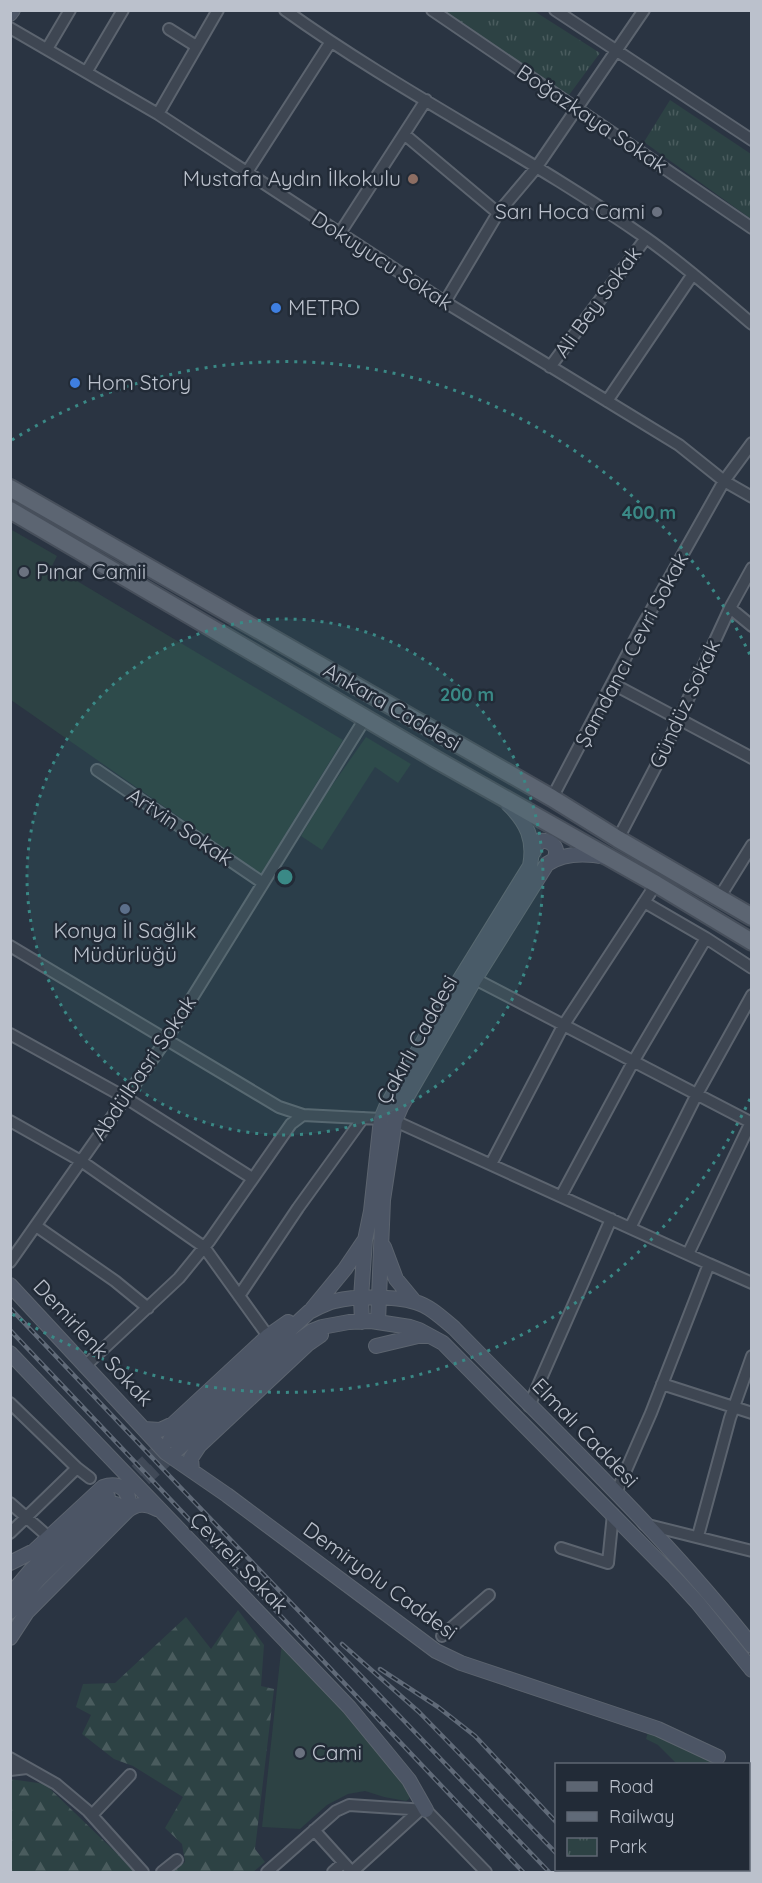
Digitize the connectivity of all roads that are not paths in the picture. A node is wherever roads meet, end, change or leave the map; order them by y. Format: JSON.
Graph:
{"nodes":[{"id":1,"x":13,"y":10,"type":"edge"},
{"id":2,"x":70,"y":10,"type":"edge"},
{"id":3,"x":123,"y":10,"type":"edge"},
{"id":4,"x":218,"y":10,"type":"edge"},
{"id":5,"x":285,"y":10,"type":"edge"},
{"id":6,"x":432,"y":10,"type":"edge"},
{"id":7,"x":555,"y":10,"type":"edge"},
{"id":8,"x":644,"y":10,"type":"edge"},
{"id":9,"x":10,"y":14,"type":"edge"},
{"id":10,"x":10,"y":28,"type":"edge"},
{"id":11,"x":169,"y":30,"type":"dead end"},
{"id":12,"x":330,"y":43,"type":"junction"},
{"id":13,"x":196,"y":46,"type":"junction"},
{"id":14,"x":47,"y":49,"type":"junction"},
{"id":15,"x":616,"y":51,"type":"junction"},
{"id":16,"x":87,"y":71,"type":"junction"},
{"id":17,"x":426,"y":100,"type":"junction"},
{"id":18,"x":577,"y":108,"type":"junction"},
{"id":19,"x":158,"y":114,"type":"junction"},
{"id":20,"x":404,"y":134,"type":"junction"},
{"id":21,"x":752,"y":140,"type":"edge"},
{"id":22,"x":536,"y":168,"type":"junction"},
{"id":23,"x":247,"y":172,"type":"junction"},
{"id":24,"x":498,"y":213,"type":"junction"},
{"id":25,"x":752,"y":228,"type":"edge"},
{"id":26,"x":340,"y":234,"type":"junction"},
{"id":27,"x":646,"y":238,"type":"junction"},
{"id":28,"x":693,"y":274,"type":"junction"},
{"id":29,"x":445,"y":302,"type":"junction"},
{"id":30,"x":752,"y":324,"type":"edge"},
{"id":31,"x":550,"y":367,"type":"junction"},
{"id":32,"x":606,"y":401,"type":"junction"},
{"id":33,"x":752,"y":443,"type":"edge"},
{"id":34,"x":724,"y":482,"type":"junction"},
{"id":35,"x":10,"y":488,"type":"edge"},
{"id":36,"x":752,"y":497,"type":"edge"},
{"id":37,"x":10,"y":510,"type":"edge"},
{"id":38,"x":752,"y":568,"type":"edge"},
{"id":39,"x":730,"y":608,"type":"junction"},
{"id":40,"x":752,"y":626,"type":"edge"},
{"id":41,"x":613,"y":684,"type":"junction"},
{"id":42,"x":366,"y":717,"type":"junction"},
{"id":43,"x":680,"y":719,"type":"junction"},
{"id":44,"x":752,"y":758,"type":"edge"},
{"id":45,"x":97,"y":770,"type":"dead end"},
{"id":46,"x":496,"y":793,"type":"junction"},
{"id":47,"x":552,"y":798,"type":"junction"},
{"id":48,"x":618,"y":839,"type":"junction"},
{"id":49,"x":752,"y":845,"type":"edge"},
{"id":50,"x":533,"y":853,"type":"junction"},
{"id":51,"x":610,"y":858,"type":"junction"},
{"id":52,"x":554,"y":860,"type":"junction"},
{"id":53,"x":263,"y":883,"type":"junction"},
{"id":54,"x":656,"y":884,"type":"junction"},
{"id":55,"x":718,"y":898,"type":"junction"},
{"id":56,"x":644,"y":902,"type":"junction"},
{"id":57,"x":752,"y":917,"type":"edge"},
{"id":58,"x":706,"y":938,"type":"junction"},
{"id":59,"x":752,"y":942,"type":"edge"},
{"id":60,"x":10,"y":946,"type":"edge"},
{"id":61,"x":752,"y":968,"type":"edge"},
{"id":62,"x":475,"y":979,"type":"junction"},
{"id":63,"x":752,"y":995,"type":"edge"},
{"id":64,"x":563,"y":1026,"type":"junction"},
{"id":65,"x":10,"y":1034,"type":"edge"},
{"id":66,"x":166,"y":1040,"type":"junction"},
{"id":67,"x":633,"y":1062,"type":"junction"},
{"id":68,"x":698,"y":1094,"type":"junction"},
{"id":69,"x":126,"y":1098,"type":"junction"},
{"id":70,"x":303,"y":1115,"type":"junction"},
{"id":71,"x":363,"y":1118,"type":"junction"},
{"id":72,"x":10,"y":1120,"type":"edge"},
{"id":73,"x":388,"y":1120,"type":"junction"},
{"id":74,"x":751,"y":1123,"type":"edge"},
{"id":75,"x":81,"y":1161,"type":"junction"},
{"id":76,"x":491,"y":1164,"type":"junction"},
{"id":77,"x":252,"y":1178,"type":"junction"},
{"id":78,"x":561,"y":1196,"type":"junction"},
{"id":79,"x":611,"y":1219,"type":"junction"},
{"id":80,"x":36,"y":1226,"type":"junction"},
{"id":81,"x":630,"y":1228,"type":"junction"},
{"id":82,"x":382,"y":1237,"type":"junction"},
{"id":83,"x":364,"y":1240,"type":"junction"},
{"id":84,"x":204,"y":1247,"type":"junction"},
{"id":85,"x":688,"y":1254,"type":"junction"},
{"id":86,"x":10,"y":1262,"type":"edge"},
{"id":87,"x":709,"y":1264,"type":"junction"},
{"id":88,"x":752,"y":1283,"type":"edge"},
{"id":89,"x":10,"y":1285,"type":"edge"},
{"id":90,"x":239,"y":1296,"type":"junction"},
{"id":91,"x":361,"y":1298,"type":"junction"},
{"id":92,"x":379,"y":1298,"type":"junction"},
{"id":93,"x":415,"y":1302,"type":"junction"},
{"id":94,"x":148,"y":1308,"type":"junction"},
{"id":95,"x":309,"y":1312,"type":"junction"},
{"id":96,"x":355,"y":1322,"type":"junction"},
{"id":97,"x":378,"y":1322,"type":"junction"},
{"id":98,"x":268,"y":1336,"type":"junction"},
{"id":99,"x":432,"y":1336,"type":"junction"},
{"id":100,"x":376,"y":1346,"type":"dead end"},
{"id":101,"x":10,"y":1353,"type":"edge"},
{"id":102,"x":752,"y":1356,"type":"edge"},
{"id":103,"x":86,"y":1365,"type":"junction"},
{"id":104,"x":662,"y":1384,"type":"junction"},
{"id":105,"x":10,"y":1403,"type":"edge"},
{"id":106,"x":529,"y":1406,"type":"junction"},
{"id":107,"x":734,"y":1407,"type":"junction"},
{"id":108,"x":752,"y":1413,"type":"edge"},
{"id":109,"x":144,"y":1429,"type":"junction"},
{"id":110,"x":102,"y":1450,"type":"junction"},
{"id":111,"x":77,"y":1468,"type":"junction"},
{"id":112,"x":192,"y":1471,"type":"junction"},
{"id":113,"x":90,"y":1478,"type":"dead end"},
{"id":114,"x":616,"y":1493,"type":"junction"},
{"id":115,"x":114,"y":1500,"type":"junction"},
{"id":116,"x":10,"y":1503,"type":"edge"},
{"id":117,"x":159,"y":1510,"type":"junction"},
{"id":118,"x":613,"y":1514,"type":"junction"},
{"id":119,"x":25,"y":1519,"type":"junction"},
{"id":120,"x":644,"y":1524,"type":"junction"},
{"id":121,"x":43,"y":1532,"type":"dead end"},
{"id":122,"x":10,"y":1533,"type":"edge"},
{"id":123,"x":698,"y":1536,"type":"junction"},
{"id":124,"x":64,"y":1539,"type":"junction"},
{"id":125,"x":561,"y":1548,"type":"dead end"},
{"id":126,"x":752,"y":1551,"type":"edge"},
{"id":127,"x":10,"y":1563,"type":"edge"},
{"id":128,"x":10,"y":1571,"type":"edge"},
{"id":129,"x":10,"y":1595,"type":"edge"},
{"id":130,"x":489,"y":1595,"type":"dead end"},
{"id":131,"x":10,"y":1612,"type":"edge"},
{"id":132,"x":442,"y":1636,"type":"dead end"},
{"id":133,"x":10,"y":1638,"type":"edge"},
{"id":134,"x":752,"y":1646,"type":"edge"},
{"id":135,"x":752,"y":1670,"type":"edge"},
{"id":136,"x":718,"y":1757,"type":"dead end"},
{"id":137,"x":10,"y":1758,"type":"edge"},
{"id":138,"x":27,"y":1768,"type":"junction"},
{"id":139,"x":10,"y":1770,"type":"edge"},
{"id":140,"x":130,"y":1775,"type":"dead end"},
{"id":141,"x":423,"y":1810,"type":"junction"},
{"id":142,"x":92,"y":1815,"type":"junction"},
{"id":143,"x":314,"y":1830,"type":"junction"},
{"id":144,"x":177,"y":1860,"type":"dead end"},
{"id":145,"x":343,"y":1863,"type":"junction"},
{"id":146,"x":143,"y":1872,"type":"edge"},
{"id":147,"x":162,"y":1872,"type":"edge"},
{"id":148,"x":267,"y":1872,"type":"edge"},
{"id":149,"x":333,"y":1872,"type":"edge"},
{"id":150,"x":352,"y":1872,"type":"edge"},
{"id":151,"x":486,"y":1872,"type":"edge"}],
"edges":[{"from":1,"to":9,"type":"main road"},
{"from":2,"to":14,"type":"street"},
{"from":3,"to":16,"type":"street"},
{"from":4,"to":13,"type":"street"},
{"from":5,"to":12,"type":"street"},
{"from":6,"to":18,"type":"street","name":"Boğazkaya Sokak"},
{"from":7,"to":15,"type":"street"},
{"from":8,"to":15,"type":"street"},
{"from":10,"to":14,"type":"street","name":"Dokuyucu Sokak"},
{"from":11,"to":13,"type":"street"},
{"from":12,"to":17,"type":"street"},
{"from":12,"to":23,"type":"street"},
{"from":13,"to":19,"type":"street"},
{"from":14,"to":16,"type":"street","name":"Dokuyucu Sokak"},
{"from":15,"to":18,"type":"street"},
{"from":15,"to":21,"type":"street"},
{"from":16,"to":19,"type":"street","name":"Dokuyucu Sokak"},
{"from":17,"to":20,"type":"street"},
{"from":17,"to":22,"type":"street"},
{"from":18,"to":22,"type":"street"},
{"from":18,"to":25,"type":"street","name":"Boğazkaya Sokak"},
{"from":19,"to":23,"type":"street","name":"Dokuyucu Sokak"},
{"from":20,"to":24,"type":"street"},
{"from":20,"to":26,"type":"street"},
{"from":22,"to":24,"type":"street"},
{"from":22,"to":27,"type":"street"},
{"from":23,"to":26,"type":"street","name":"Dokuyucu Sokak"},
{"from":24,"to":29,"type":"street"},
{"from":26,"to":29,"type":"street","name":"Dokuyucu Sokak"},
{"from":27,"to":28,"type":"street"},
{"from":27,"to":31,"type":"street","name":"Ali Bey Sokak"},
{"from":28,"to":30,"type":"street"},
{"from":28,"to":32,"type":"street"},
{"from":29,"to":31,"type":"street","name":"Dokuyucu Sokak"},
{"from":31,"to":32,"type":"street","name":"Dokuyucu Sokak"},
{"from":32,"to":34,"type":"street","name":"Dokuyucu Sokak"},
{"from":33,"to":34,"type":"street","name":"Şamdancı Cevri Sokak"},
{"from":34,"to":36,"type":"street","name":"Dokuyucu Sokak"},
{"from":34,"to":41,"type":"street","name":"Şamdancı Cevri Sokak"},
{"from":35,"to":47,"type":"main road","name":"Ankara Caddesi"},
{"from":37,"to":42,"type":"main road","name":"Ankara Caddesi"},
{"from":38,"to":39,"type":"street","name":"Gündüz Sokak"},
{"from":39,"to":40,"type":"street"},
{"from":39,"to":43,"type":"street","name":"Gündüz Sokak"},
{"from":41,"to":43,"type":"street"},
{"from":41,"to":47,"type":"street","name":"Şamdancı Cevri Sokak"},
{"from":42,"to":46,"type":"main road","name":"Ankara Caddesi"},
{"from":42,"to":53,"type":"street","name":"Abdülbasri Sokak"},
{"from":43,"to":44,"type":"street"},
{"from":43,"to":48,"type":"street","name":"Gündüz Sokak"},
{"from":45,"to":53,"type":"street","name":"Artvin Sokak"},
{"from":46,"to":50,"type":"main road"},
{"from":46,"to":51,"type":"main road","name":"Ankara Caddesi"},
{"from":47,"to":48,"type":"main road","name":"Ankara Caddesi"},
{"from":48,"to":55,"type":"main road","name":"Ankara Caddesi"},
{"from":49,"to":55,"type":"street"},
{"from":50,"to":52,"type":"main road"},
{"from":50,"to":73,"type":"main road","name":"Çakırlı Caddesi"},
{"from":51,"to":52,"type":"main road"},
{"from":51,"to":54,"type":"main road","name":"Ankara Caddesi"},
{"from":52,"to":62,"type":"main road","name":"Çakırlı Caddesi"},
{"from":53,"to":66,"type":"street","name":"Abdülbasri Sokak"},
{"from":54,"to":56,"type":"street"},
{"from":54,"to":59,"type":"main road","name":"Ankara Caddesi"},
{"from":55,"to":57,"type":"main road","name":"Ankara Caddesi"},
{"from":56,"to":58,"type":"street"},
{"from":56,"to":64,"type":"street"},
{"from":58,"to":61,"type":"street"},
{"from":58,"to":67,"type":"street"},
{"from":60,"to":66,"type":"street"},
{"from":62,"to":64,"type":"street"},
{"from":62,"to":73,"type":"main road","name":"Çakırlı Caddesi"},
{"from":63,"to":68,"type":"street"},
{"from":64,"to":67,"type":"street"},
{"from":64,"to":76,"type":"street"},
{"from":65,"to":69,"type":"street"},
{"from":66,"to":69,"type":"street","name":"Abdülbasri Sokak"},
{"from":66,"to":70,"type":"street"},
{"from":67,"to":68,"type":"street"},
{"from":67,"to":78,"type":"street"},
{"from":68,"to":74,"type":"street"},
{"from":68,"to":81,"type":"street"},
{"from":69,"to":75,"type":"street","name":"Abdülbasri Sokak"},
{"from":69,"to":77,"type":"street"},
{"from":70,"to":71,"type":"street"},
{"from":70,"to":77,"type":"street"},
{"from":71,"to":73,"type":"street"},
{"from":71,"to":90,"type":"street"},
{"from":72,"to":75,"type":"street"},
{"from":73,"to":76,"type":"street"},
{"from":73,"to":82,"type":"main road","name":"Çakırlı Caddesi"},
{"from":73,"to":83,"type":"main road","name":"Çakırlı Caddesi"},
{"from":74,"to":85,"type":"street"},
{"from":75,"to":80,"type":"street","name":"Abdülbasri Sokak"},
{"from":75,"to":84,"type":"street"},
{"from":76,"to":78,"type":"street"},
{"from":77,"to":84,"type":"street"},
{"from":78,"to":79,"type":"street"},
{"from":79,"to":81,"type":"street"},
{"from":79,"to":106,"type":"street"},
{"from":80,"to":86,"type":"street","name":"Abdülbasri Sokak"},
{"from":80,"to":94,"type":"street"},
{"from":81,"to":85,"type":"street"},
{"from":82,"to":92,"type":"main road","name":"Çakırlı Caddesi"},
{"from":82,"to":93,"type":"main road"},
{"from":83,"to":91,"type":"main road","name":"Çakırlı Caddesi"},
{"from":83,"to":95,"type":"main road"},
{"from":84,"to":90,"type":"street"},
{"from":84,"to":94,"type":"street"},
{"from":85,"to":87,"type":"street"},
{"from":87,"to":88,"type":"street"},
{"from":87,"to":104,"type":"street"},
{"from":89,"to":103,"type":"main road","name":"Demirlenk Sokak"},
{"from":90,"to":98,"type":"street"},
{"from":91,"to":92,"type":"main road","name":"Elmalı Caddesi"},
{"from":91,"to":95,"type":"main road"},
{"from":91,"to":96,"type":"main road","name":"Çakırlı Caddesi"},
{"from":92,"to":93,"type":"main road","name":"Elmalı Caddesi"},
{"from":92,"to":97,"type":"main road","name":"Çakırlı Caddesi"},
{"from":93,"to":106,"type":"main road","name":"Elmalı Caddesi"},
{"from":94,"to":103,"type":"street"},
{"from":95,"to":96,"type":"main road"},
{"from":95,"to":98,"type":"main road"},
{"from":96,"to":97,"type":"main road","name":"Elmalı Caddesi"},
{"from":96,"to":112,"type":"main road"},
{"from":97,"to":99,"type":"main road","name":"Elmalı Caddesi"},
{"from":98,"to":109,"type":"main road"},
{"from":99,"to":100,"type":"main road"},
{"from":99,"to":118,"type":"main road","name":"Elmalı Caddesi"},
{"from":101,"to":110,"type":"main road","name":"Çevreli Sokak"},
{"from":102,"to":107,"type":"street"},
{"from":103,"to":109,"type":"main road","name":"Demirlenk Sokak"},
{"from":104,"to":107,"type":"street"},
{"from":104,"to":114,"type":"street"},
{"from":105,"to":111,"type":"street"},
{"from":106,"to":114,"type":"main road","name":"Elmalı Caddesi"},
{"from":107,"to":108,"type":"street"},
{"from":107,"to":123,"type":"street"},
{"from":109,"to":112,"type":"main road","name":"Demiryolu Caddesi"},
{"from":110,"to":115,"type":"main road"},
{"from":110,"to":117,"type":"main road","name":"Çevreli Sokak"},
{"from":111,"to":113,"type":"street"},
{"from":111,"to":119,"type":"street"},
{"from":112,"to":136,"type":"main road","name":"Demiryolu Caddesi"},
{"from":114,"to":120,"type":"main road","name":"Elmalı Caddesi"},
{"from":115,"to":117,"type":"main road"},
{"from":115,"to":124,"type":"main road"},
{"from":115,"to":127,"type":"main road"},
{"from":115,"to":131,"type":"main road"},
{"from":115,"to":133,"type":"main road"},
{"from":116,"to":119,"type":"street"},
{"from":117,"to":141,"type":"main road","name":"Çevreli Sokak"},
{"from":118,"to":125,"type":"street"},
{"from":118,"to":135,"type":"main road","name":"Elmalı Caddesi"},
{"from":119,"to":121,"type":"street"},
{"from":119,"to":122,"type":"street"},
{"from":120,"to":123,"type":"street"},
{"from":120,"to":134,"type":"main road","name":"Elmalı Caddesi"},
{"from":123,"to":126,"type":"street"},
{"from":124,"to":128,"type":"main road"},
{"from":124,"to":129,"type":"main road"},
{"from":130,"to":132,"type":"street"},
{"from":137,"to":138,"type":"street"},
{"from":138,"to":139,"type":"street"},
{"from":138,"to":142,"type":"street"},
{"from":140,"to":142,"type":"street"},
{"from":141,"to":143,"type":"street"},
{"from":141,"to":150,"type":"street"},
{"from":141,"to":151,"type":"street"},
{"from":142,"to":146,"type":"street"},
{"from":143,"to":145,"type":"street"},
{"from":143,"to":148,"type":"street"},
{"from":144,"to":147,"type":"street"},
{"from":145,"to":149,"type":"street"},
{"from":145,"to":150,"type":"street"}]}
